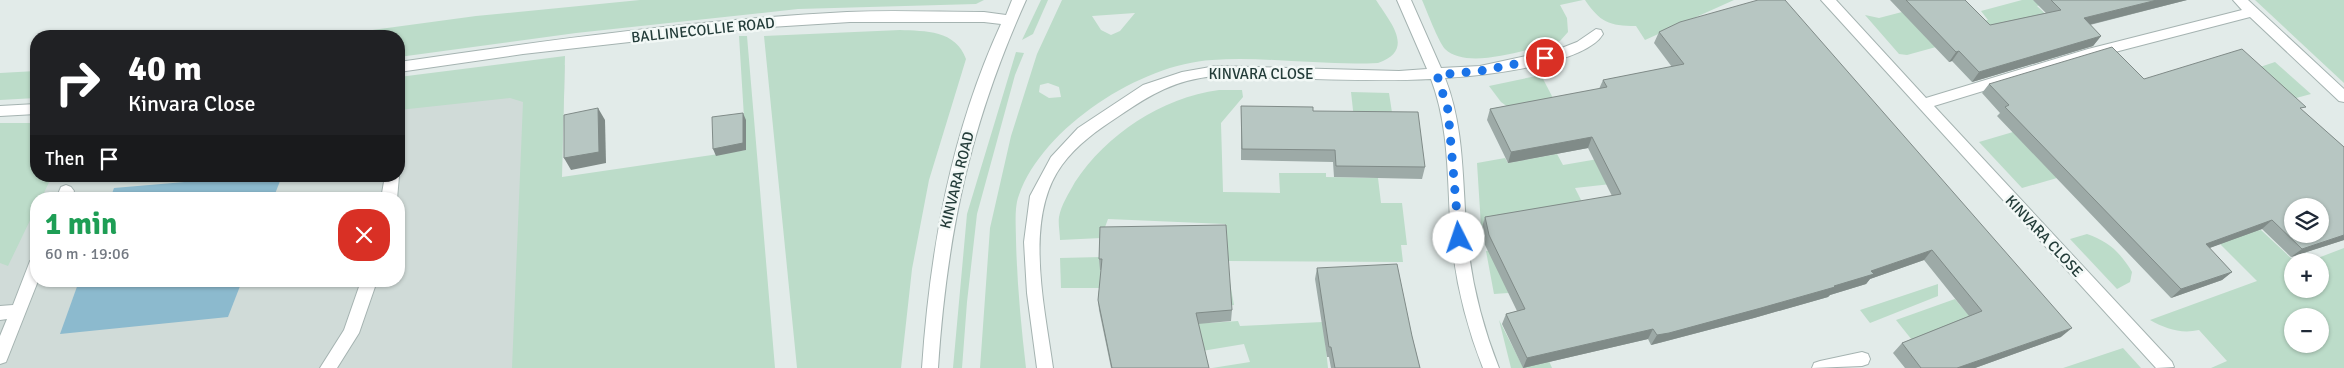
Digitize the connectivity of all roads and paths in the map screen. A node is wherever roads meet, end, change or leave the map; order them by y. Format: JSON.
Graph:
{"nodes":[{"id":1,"x":1019,"y":0,"type":"edge"},
{"id":2,"x":1404,"y":0,"type":"edge"},
{"id":3,"x":1828,"y":0,"type":"edge"},
{"id":4,"x":2240,"y":0,"type":"edge"},
{"id":5,"x":2252,"y":12,"type":"junction"},
{"id":6,"x":1009,"y":20,"type":"junction"},
{"id":7,"x":1596,"y":34,"type":"dead end"},
{"id":8,"x":405,"y":66,"type":"edge"},
{"id":9,"x":1437,"y":75,"type":"junction"},
{"id":10,"x":2344,"y":97,"type":"edge"},
{"id":11,"x":1923,"y":104,"type":"junction"},
{"id":12,"x":30,"y":110,"type":"edge"},
{"id":13,"x":0,"y":111,"type":"edge"},
{"id":14,"x":30,"y":281,"type":"edge"},
{"id":15,"x":366,"y":287,"type":"edge"},
{"id":16,"x":18,"y":311,"type":"junction"},
{"id":17,"x":0,"y":313,"type":"edge"},
{"id":18,"x":0,"y":357,"type":"edge"},
{"id":19,"x":1862,"y":359,"type":"dead end"},
{"id":20,"x":2166,"y":367,"type":"edge"},
{"id":21,"x":328,"y":368,"type":"edge"},
{"id":22,"x":930,"y":368,"type":"edge"},
{"id":23,"x":1045,"y":368,"type":"edge"},
{"id":24,"x":1491,"y":368,"type":"edge"},
{"id":25,"x":1820,"y":368,"type":"edge"}],
"edges":[{"from":1,"to":6,"type":"street","name":"KINVARA ROAD"},
{"from":2,"to":9,"type":"street"},
{"from":3,"to":11,"type":"street","name":"KINVARA CLOSE"},
{"from":4,"to":5,"type":"street"},
{"from":5,"to":10,"type":"street"},
{"from":5,"to":11,"type":"street"},
{"from":6,"to":8,"type":"street","name":"BALLINECOLLIE ROAD"},
{"from":6,"to":22,"type":"street","name":"KINVARA ROAD"},
{"from":7,"to":9,"type":"street","name":"KINVARA CLOSE"},
{"from":9,"to":23,"type":"street","name":"KINVARA CLOSE"},
{"from":9,"to":24,"type":"street"},
{"from":11,"to":20,"type":"street","name":"KINVARA CLOSE"},
{"from":12,"to":13,"type":"street"},
{"from":14,"to":16,"type":"street"},
{"from":15,"to":21,"type":"street"},
{"from":16,"to":17,"type":"street"},
{"from":16,"to":18,"type":"street"},
{"from":19,"to":25,"type":"street"}]}
